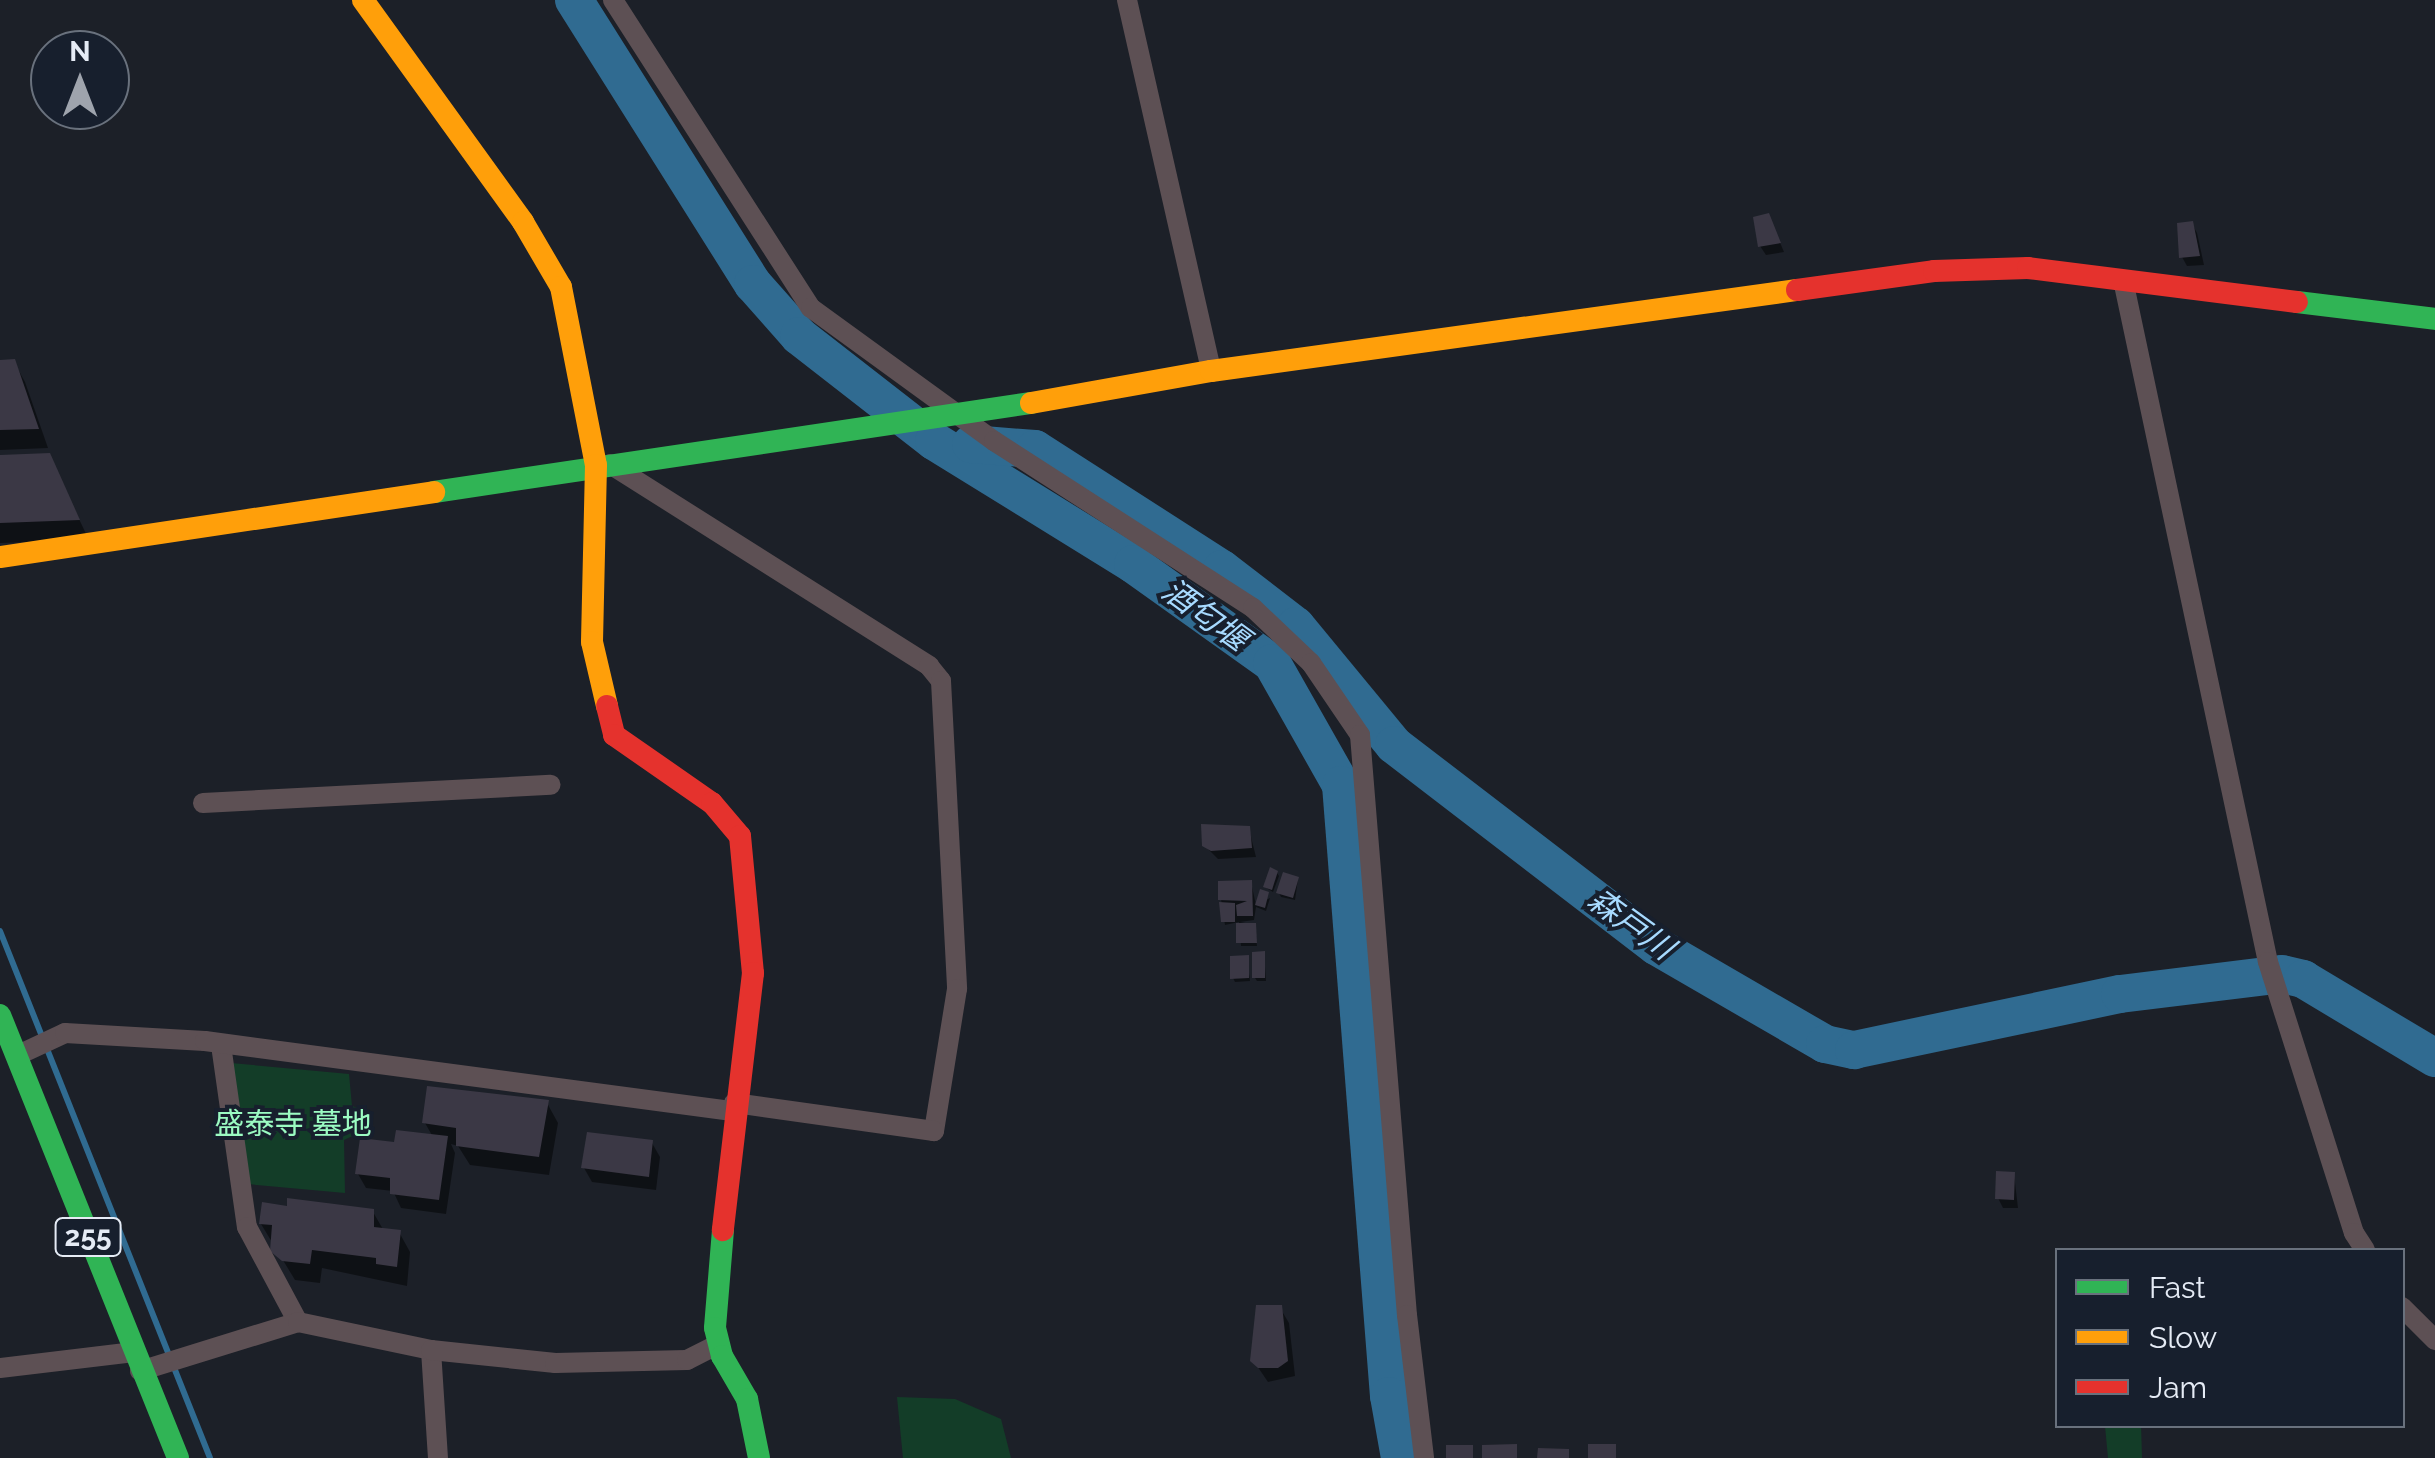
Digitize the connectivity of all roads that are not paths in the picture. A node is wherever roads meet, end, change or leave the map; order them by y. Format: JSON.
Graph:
{"nodes":[{"id":1,"x":364,"y":0,"type":"edge"},
{"id":2,"x":613,"y":0,"type":"edge"},
{"id":3,"x":1127,"y":0,"type":"edge"},
{"id":4,"x":2123,"y":280,"type":"junction"},
{"id":5,"x":2435,"y":319,"type":"edge"},
{"id":6,"x":1211,"y":371,"type":"junction"},
{"id":7,"x":959,"y":413,"type":"junction"},
{"id":8,"x":602,"y":464,"type":"junction"},
{"id":9,"x":0,"y":556,"type":"edge"},
{"id":10,"x":551,"y":785,"type":"dead end"},
{"id":11,"x":203,"y":803,"type":"dead end"},
{"id":12,"x":0,"y":1015,"type":"edge"},
{"id":13,"x":221,"y":1046,"type":"junction"},
{"id":14,"x":16,"y":1056,"type":"junction"},
{"id":15,"x":733,"y":1106,"type":"junction"},
{"id":16,"x":2364,"y":1248,"type":"edge"},
{"id":17,"x":2405,"y":1310,"type":"edge"},
{"id":18,"x":298,"y":1322,"type":"junction"},
{"id":19,"x":2435,"y":1340,"type":"edge"},
{"id":20,"x":717,"y":1344,"type":"junction"},
{"id":21,"x":431,"y":1350,"type":"junction"},
{"id":22,"x":137,"y":1362,"type":"junction"},
{"id":23,"x":0,"y":1368,"type":"edge"},
{"id":24,"x":178,"y":1458,"type":"edge"},
{"id":25,"x":438,"y":1458,"type":"edge"},
{"id":26,"x":759,"y":1458,"type":"edge"},
{"id":27,"x":1424,"y":1458,"type":"edge"}],
"edges":[{"from":1,"to":8,"type":"main road"},
{"from":2,"to":7,"type":"street"},
{"from":3,"to":6,"type":"street"},
{"from":4,"to":5,"type":"main road"},
{"from":4,"to":6,"type":"main road"},
{"from":4,"to":16,"type":"street"},
{"from":6,"to":7,"type":"main road"},
{"from":7,"to":8,"type":"main road"},
{"from":7,"to":27,"type":"street"},
{"from":8,"to":9,"type":"main road"},
{"from":8,"to":15,"type":"main road"},
{"from":8,"to":15,"type":"street"},
{"from":10,"to":11,"type":"street"},
{"from":12,"to":14,"type":"main road","number":"255"},
{"from":13,"to":14,"type":"street"},
{"from":13,"to":15,"type":"street"},
{"from":13,"to":18,"type":"street"},
{"from":14,"to":22,"type":"main road","number":"255"},
{"from":15,"to":20,"type":"main road"},
{"from":17,"to":19,"type":"street"},
{"from":18,"to":21,"type":"street"},
{"from":18,"to":22,"type":"street"},
{"from":20,"to":21,"type":"street"},
{"from":20,"to":26,"type":"main road"},
{"from":21,"to":25,"type":"street"},
{"from":22,"to":23,"type":"street"},
{"from":22,"to":24,"type":"main road","number":"255"}]}
